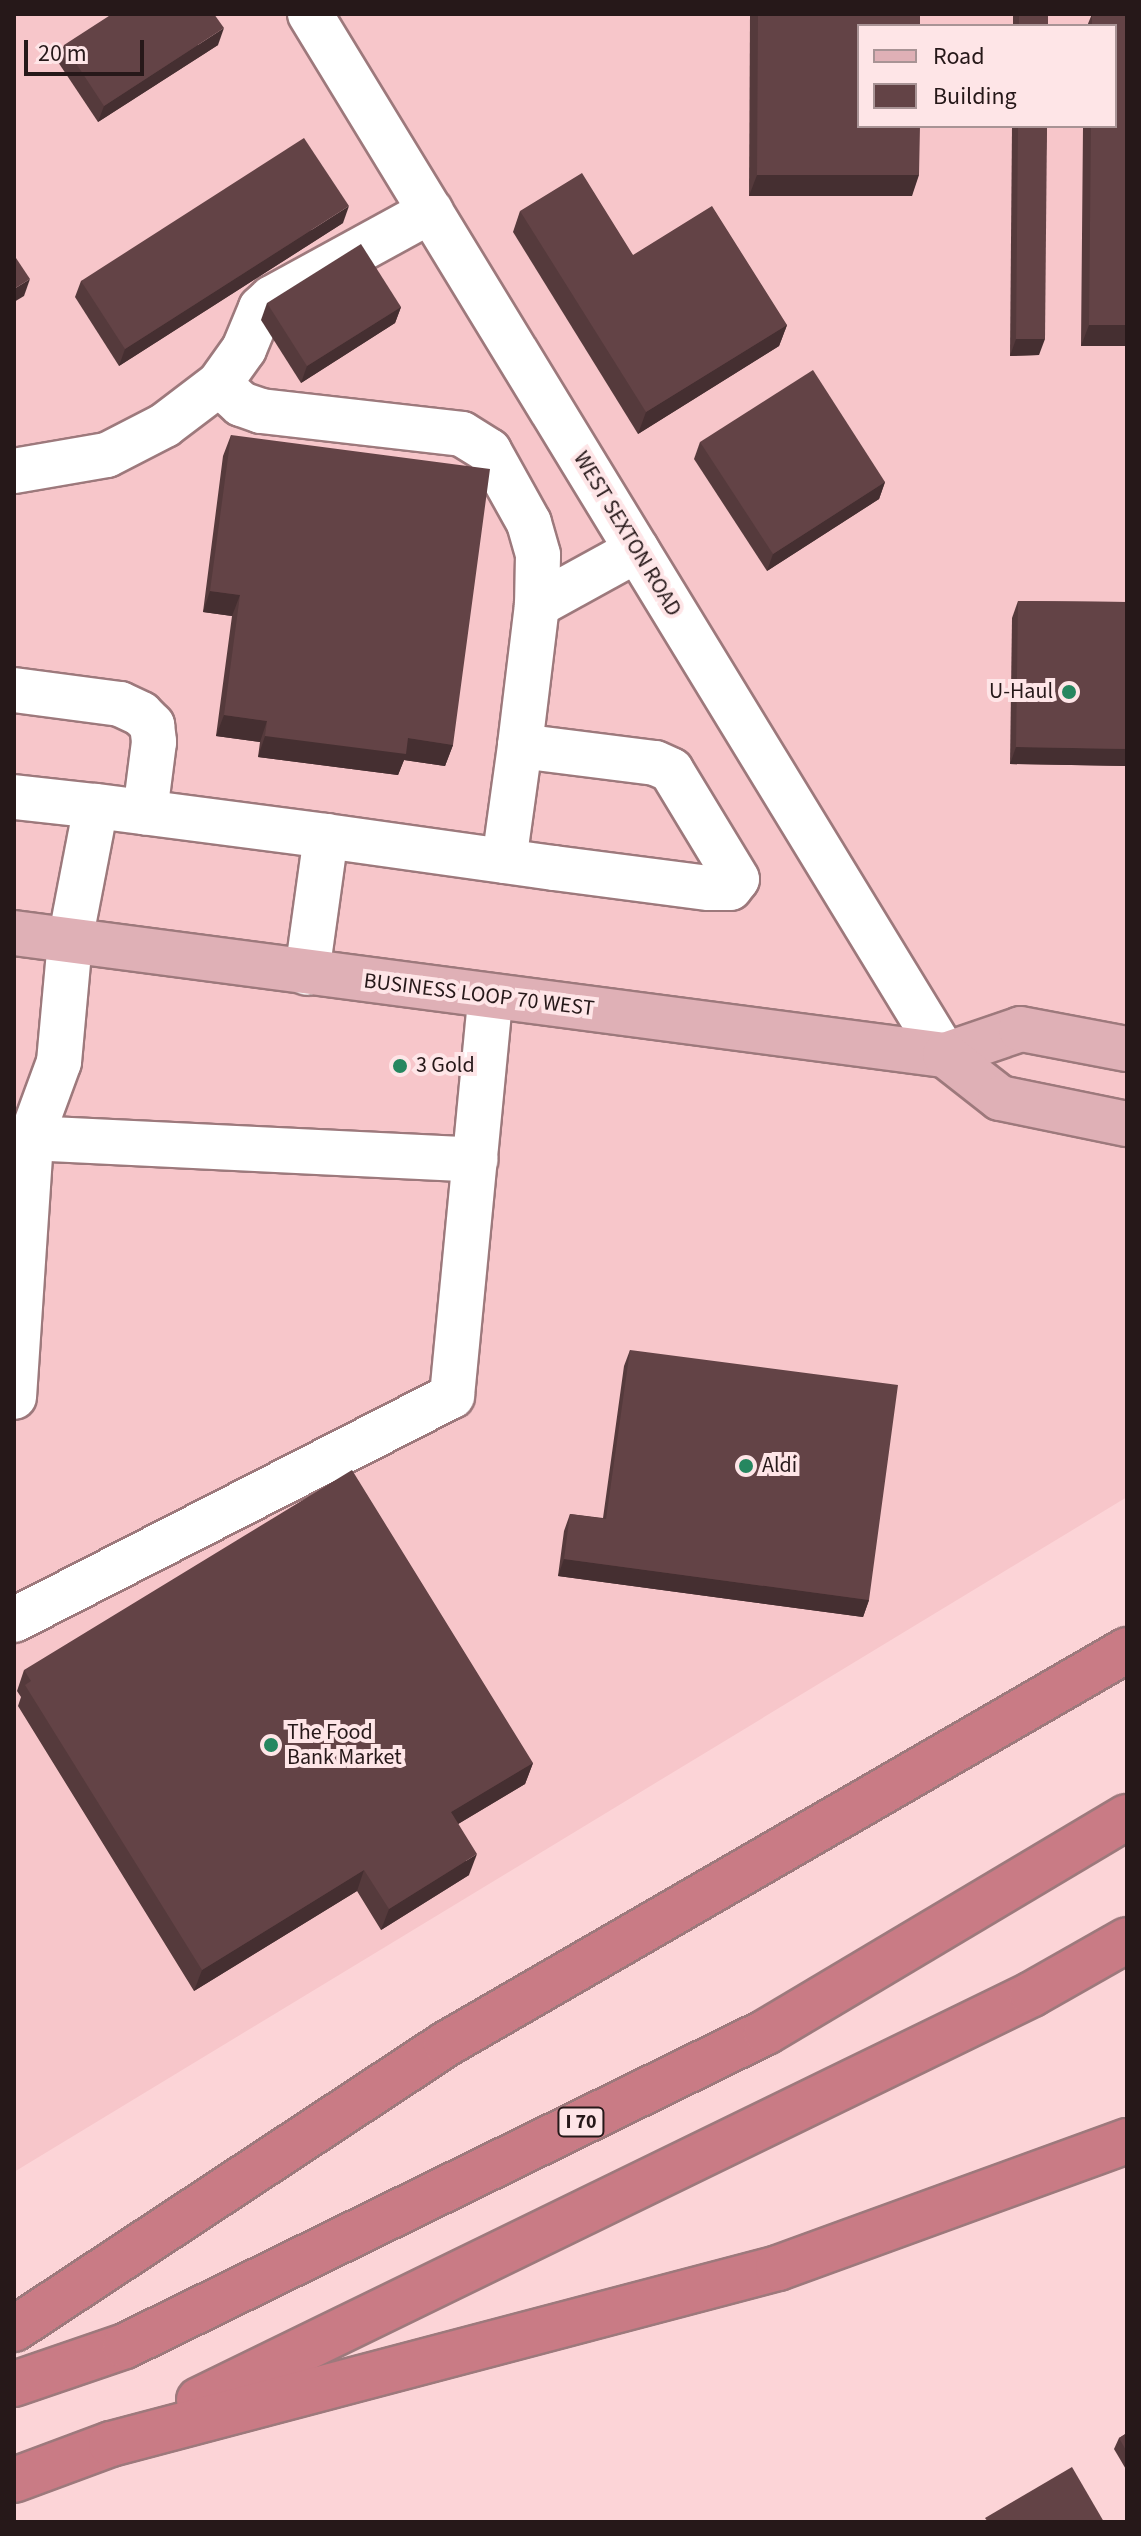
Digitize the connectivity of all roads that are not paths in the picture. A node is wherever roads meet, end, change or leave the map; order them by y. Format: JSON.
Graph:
{"nodes":[{"id":1,"x":310,"y":14,"type":"edge"},
{"id":2,"x":431,"y":211,"type":"junction"},
{"id":3,"x":219,"y":384,"type":"junction"},
{"id":4,"x":14,"y":471,"type":"edge"},
{"id":5,"x":637,"y":550,"type":"junction"},
{"id":6,"x":537,"y":605,"type":"junction"},
{"id":7,"x":14,"y":690,"type":"edge"},
{"id":8,"x":520,"y":746,"type":"junction"},
{"id":9,"x":14,"y":797,"type":"edge"},
{"id":10,"x":96,"y":806,"type":"junction"},
{"id":11,"x":145,"y":812,"type":"junction"},
{"id":12,"x":326,"y":836,"type":"junction"},
{"id":13,"x":504,"y":861,"type":"junction"},
{"id":14,"x":14,"y":933,"type":"edge"},
{"id":15,"x":70,"y":941,"type":"junction"},
{"id":16,"x":307,"y":973,"type":"junction"},
{"id":17,"x":490,"y":998,"type":"junction"},
{"id":18,"x":1127,"y":1049,"type":"edge"},
{"id":19,"x":945,"y":1055,"type":"junction"},
{"id":20,"x":1127,"y":1124,"type":"edge"},
{"id":21,"x":31,"y":1138,"type":"junction"},
{"id":22,"x":475,"y":1160,"type":"junction"},
{"id":23,"x":14,"y":1397,"type":"edge"},
{"id":24,"x":14,"y":1620,"type":"edge"},
{"id":25,"x":1127,"y":1650,"type":"edge"},
{"id":26,"x":1127,"y":1817,"type":"edge"},
{"id":27,"x":1127,"y":1940,"type":"edge"},
{"id":28,"x":1127,"y":2141,"type":"edge"},
{"id":29,"x":14,"y":2329,"type":"edge"},
{"id":30,"x":14,"y":2384,"type":"edge"},
{"id":31,"x":111,"y":2444,"type":"junction"},
{"id":32,"x":14,"y":2480,"type":"edge"}],
"edges":[{"from":1,"to":2,"type":"street","name":"WEST SEXTON ROAD"},
{"from":2,"to":3,"type":"street"},
{"from":2,"to":5,"type":"street","name":"WEST SEXTON ROAD"},
{"from":3,"to":4,"type":"street"},
{"from":3,"to":6,"type":"street"},
{"from":5,"to":6,"type":"street"},
{"from":5,"to":19,"type":"street","name":"WEST SEXTON ROAD"},
{"from":6,"to":8,"type":"street"},
{"from":7,"to":11,"type":"street"},
{"from":8,"to":13,"type":"street"},
{"from":8,"to":13,"type":"street"},
{"from":9,"to":10,"type":"street"},
{"from":10,"to":11,"type":"street"},
{"from":10,"to":15,"type":"street"},
{"from":11,"to":12,"type":"street"},
{"from":12,"to":13,"type":"street"},
{"from":12,"to":16,"type":"street"},
{"from":14,"to":15,"type":"main road","name":"BUSINESS LOOP 70 WEST"},
{"from":15,"to":16,"type":"main road","name":"BUSINESS LOOP 70 WEST"},
{"from":15,"to":21,"type":"street"},
{"from":16,"to":17,"type":"main road","name":"BUSINESS LOOP 70 WEST"},
{"from":17,"to":19,"type":"main road","name":"BUSINESS LOOP 70 WEST"},
{"from":17,"to":22,"type":"street"},
{"from":18,"to":19,"type":"main road","name":"BUSINESS LOOP 70 WEST"},
{"from":19,"to":20,"type":"main road"},
{"from":21,"to":22,"type":"street"},
{"from":21,"to":23,"type":"street"},
{"from":22,"to":24,"type":"street"},
{"from":25,"to":29,"type":"highway"},
{"from":26,"to":30,"type":"highway","number":"I 70"},
{"from":27,"to":31,"type":"highway"},
{"from":28,"to":31,"type":"highway"},
{"from":31,"to":32,"type":"highway"}]}
